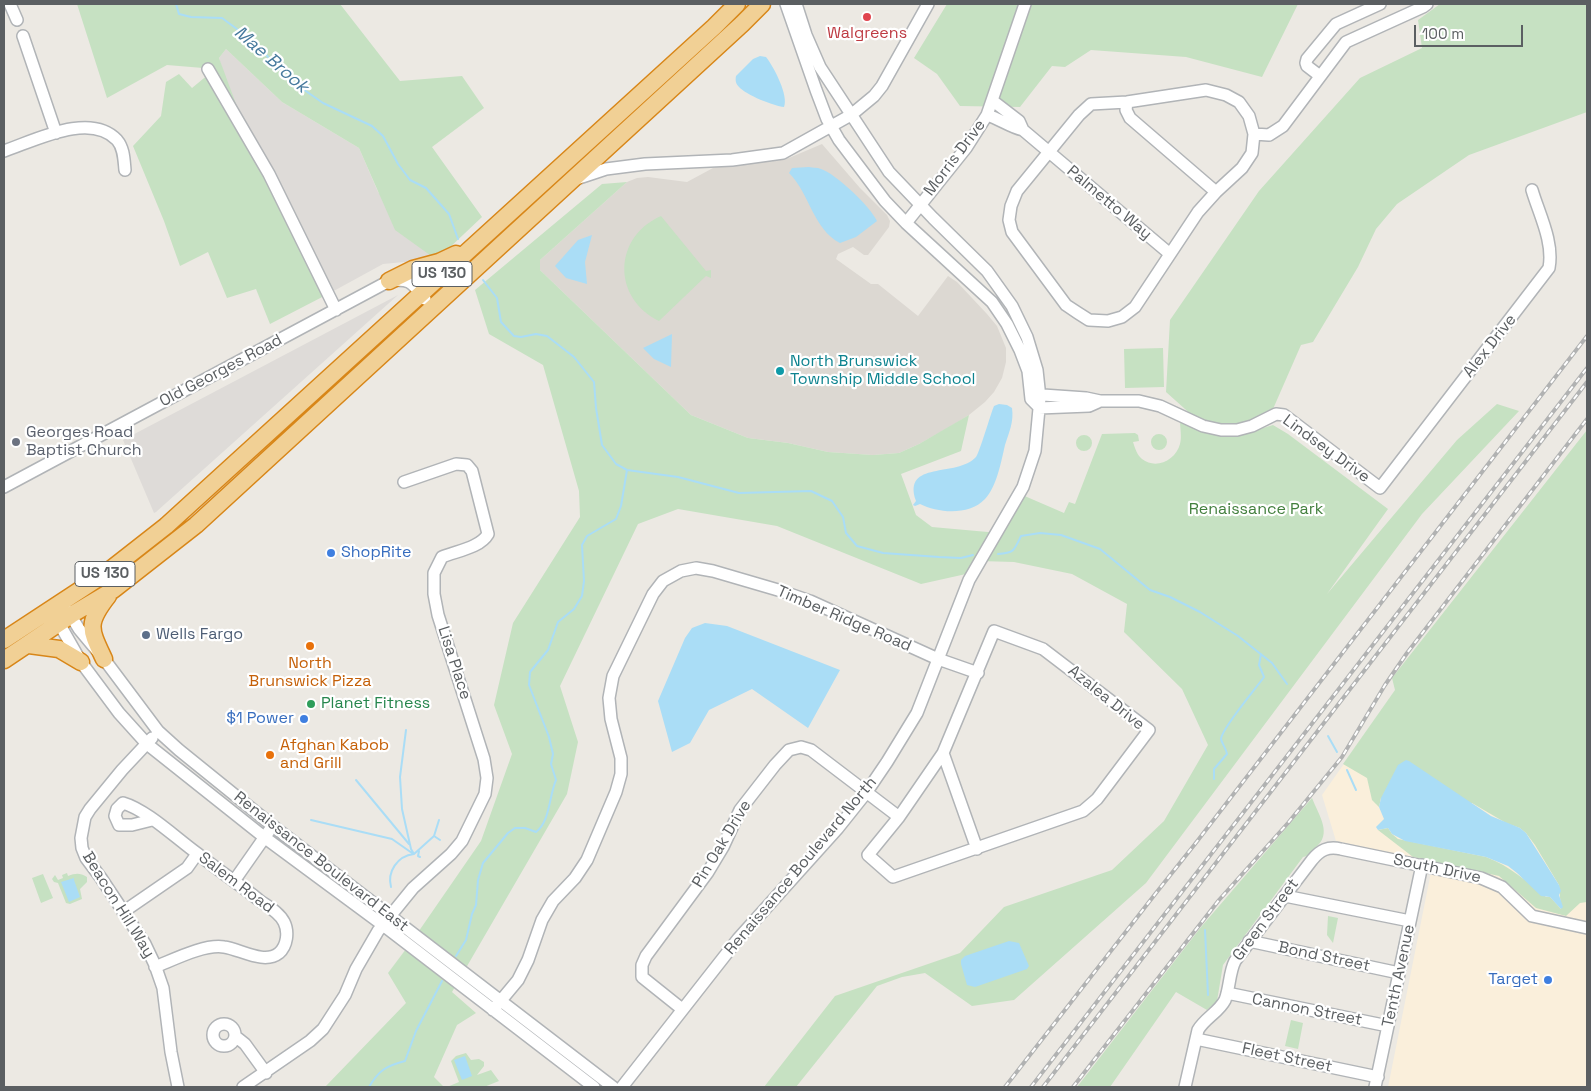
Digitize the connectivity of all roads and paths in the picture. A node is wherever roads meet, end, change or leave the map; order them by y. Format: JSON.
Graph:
{"nodes":[{"id":1,"x":10,"y":4,"type":"edge"},
{"id":2,"x":737,"y":4,"type":"edge"},
{"id":3,"x":762,"y":4,"type":"edge"},
{"id":4,"x":786,"y":4,"type":"edge"},
{"id":5,"x":796,"y":4,"type":"edge"},
{"id":6,"x":928,"y":4,"type":"edge"},
{"id":7,"x":1025,"y":4,"type":"edge"},
{"id":8,"x":1380,"y":4,"type":"edge"},
{"id":9,"x":1427,"y":4,"type":"edge"},
{"id":10,"x":16,"y":20,"type":"dead end"},
{"id":11,"x":23,"y":36,"type":"dead end"},
{"id":12,"x":208,"y":69,"type":"dead end"},
{"id":13,"x":1320,"y":76,"type":"junction"},
{"id":14,"x":993,"y":101,"type":"junction"},
{"id":15,"x":1127,"y":102,"type":"junction"},
{"id":16,"x":851,"y":115,"type":"junction"},
{"id":17,"x":988,"y":115,"type":"junction"},
{"id":18,"x":831,"y":127,"type":"junction"},
{"id":19,"x":1023,"y":130,"type":"junction"},
{"id":20,"x":56,"y":133,"type":"junction"},
{"id":21,"x":1254,"y":134,"type":"junction"},
{"id":22,"x":4,"y":151,"type":"edge"},
{"id":23,"x":1048,"y":151,"type":"junction"},
{"id":24,"x":125,"y":170,"type":"dead end"},
{"id":25,"x":570,"y":181,"type":"junction"},
{"id":26,"x":1532,"y":190,"type":"dead end"},
{"id":27,"x":1216,"y":192,"type":"junction"},
{"id":28,"x":920,"y":204,"type":"junction"},
{"id":29,"x":906,"y":223,"type":"junction"},
{"id":30,"x":470,"y":248,"type":"junction"},
{"id":31,"x":1170,"y":254,"type":"junction"},
{"id":32,"x":389,"y":281,"type":"junction"},
{"id":33,"x":420,"y":293,"type":"junction"},
{"id":34,"x":433,"y":308,"type":"junction"},
{"id":35,"x":336,"y":310,"type":"junction"},
{"id":36,"x":1037,"y":401,"type":"junction"},
{"id":37,"x":404,"y":482,"type":"dead end"},
{"id":38,"x":4,"y":487,"type":"edge"},
{"id":39,"x":1380,"y":488,"type":"joint"},
{"id":40,"x":113,"y":590,"type":"junction"},
{"id":41,"x":61,"y":613,"type":"junction"},
{"id":42,"x":4,"y":640,"type":"edge"},
{"id":43,"x":28,"y":645,"type":"junction"},
{"id":44,"x":938,"y":658,"type":"junction"},
{"id":45,"x":104,"y":659,"type":"junction"},
{"id":46,"x":4,"y":660,"type":"edge"},
{"id":47,"x":82,"y":662,"type":"junction"},
{"id":48,"x":978,"y":673,"type":"junction"},
{"id":49,"x":158,"y":731,"type":"junction"},
{"id":50,"x":147,"y":744,"type":"junction"},
{"id":51,"x":943,"y":753,"type":"junction"},
{"id":52,"x":866,"y":793,"type":"junction"},
{"id":53,"x":899,"y":817,"type":"junction"},
{"id":54,"x":152,"y":820,"type":"dead end"},
{"id":55,"x":273,"y":826,"type":"junction"},
{"id":56,"x":264,"y":837,"type":"junction"},
{"id":57,"x":1333,"y":848,"type":"joint"},
{"id":58,"x":977,"y":849,"type":"junction"},
{"id":59,"x":197,"y":854,"type":"junction"},
{"id":60,"x":1422,"y":865,"type":"junction"},
{"id":61,"x":234,"y":881,"type":"junction"},
{"id":62,"x":1285,"y":896,"type":"junction"},
{"id":63,"x":123,"y":912,"type":"junction"},
{"id":64,"x":387,"y":920,"type":"junction"},
{"id":65,"x":1410,"y":921,"type":"junction"},
{"id":66,"x":1587,"y":928,"type":"edge"},
{"id":67,"x":1249,"y":941,"type":"junction"},
{"id":68,"x":156,"y":967,"type":"junction"},
{"id":69,"x":1399,"y":973,"type":"junction"},
{"id":70,"x":1226,"y":993,"type":"junction"},
{"id":71,"x":496,"y":1005,"type":"junction"},
{"id":72,"x":682,"y":1010,"type":"junction"},
{"id":73,"x":1388,"y":1026,"type":"junction"},
{"id":74,"x":235,"y":1036,"type":"dead end"},
{"id":75,"x":1196,"y":1039,"type":"junction"},
{"id":76,"x":266,"y":1073,"type":"junction"},
{"id":77,"x":1376,"y":1082,"type":"edge"},
{"id":78,"x":178,"y":1087,"type":"edge"},
{"id":79,"x":243,"y":1087,"type":"edge"},
{"id":80,"x":594,"y":1087,"type":"edge"},
{"id":81,"x":613,"y":1087,"type":"edge"},
{"id":82,"x":622,"y":1087,"type":"edge"},
{"id":83,"x":1185,"y":1087,"type":"edge"}],
"edges":[{"from":1,"to":10,"type":"street"},
{"from":2,"to":30,"type":"highway","number":"US 130"},
{"from":3,"to":25,"type":"highway","number":"US 130"},
{"from":4,"to":18,"type":"street","name":"Renaissance Boulevard North"},
{"from":5,"to":16,"type":"street","name":"Renaissance Boulevard North"},
{"from":6,"to":16,"type":"street"},
{"from":7,"to":14,"type":"street","name":"Morris Drive"},
{"from":8,"to":13,"type":"street"},
{"from":9,"to":13,"type":"street"},
{"from":11,"to":20,"type":"street"},
{"from":12,"to":35,"type":"street"},
{"from":13,"to":21,"type":"street"},
{"from":14,"to":17,"type":"street","name":"Morris Drive"},
{"from":14,"to":19,"type":"street"},
{"from":15,"to":21,"type":"street"},
{"from":15,"to":23,"type":"street"},
{"from":15,"to":27,"type":"street"},
{"from":16,"to":18,"type":"street"},
{"from":16,"to":28,"type":"street","name":"Renaissance Boulevard North"},
{"from":17,"to":19,"type":"street"},
{"from":17,"to":28,"type":"street","name":"Morris Drive"},
{"from":18,"to":25,"type":"street"},
{"from":18,"to":29,"type":"street","name":"Renaissance Boulevard North"},
{"from":19,"to":23,"type":"street","name":"Palmetto Way"},
{"from":20,"to":22,"type":"street"},
{"from":20,"to":24,"type":"street"},
{"from":21,"to":27,"type":"street"},
{"from":23,"to":31,"type":"street","name":"Palmetto Way"},
{"from":23,"to":31,"type":"street"},
{"from":25,"to":34,"type":"highway","number":"US 130"},
{"from":26,"to":39,"type":"street","name":"Alex Drive"},
{"from":27,"to":31,"type":"street"},
{"from":28,"to":29,"type":"street","name":"Morris Drive"},
{"from":28,"to":36,"type":"street","name":"Renaissance Boulevard North"},
{"from":29,"to":36,"type":"street","name":"Renaissance Boulevard North"},
{"from":30,"to":32,"type":"highway"},
{"from":30,"to":33,"type":"highway","number":"US 130"},
{"from":32,"to":33,"type":"street"},
{"from":32,"to":35,"type":"street","name":"Old Georges Road"},
{"from":33,"to":34,"type":"street"},
{"from":33,"to":41,"type":"highway","number":"US 130"},
{"from":34,"to":40,"type":"highway","number":"US 130"},
{"from":35,"to":38,"type":"street","name":"Old Georges Road"},
{"from":36,"to":39,"type":"street","name":"Lindsey Drive"},
{"from":36,"to":44,"type":"street","name":"Renaissance Boulevard North"},
{"from":37,"to":64,"type":"street","name":"Lisa Place"},
{"from":40,"to":41,"type":"highway","number":"US 130"},
{"from":40,"to":45,"type":"highway"},
{"from":41,"to":42,"type":"highway","number":"US 130"},
{"from":41,"to":43,"type":"highway","number":"US 130"},
{"from":41,"to":45,"type":"street","name":"Renaissance Boulevard East"},
{"from":41,"to":47,"type":"street","name":"Renaissance Boulevard East"},
{"from":43,"to":46,"type":"highway","number":"US 130"},
{"from":43,"to":47,"type":"highway"},
{"from":44,"to":48,"type":"street"},
{"from":44,"to":52,"type":"street","name":"Renaissance Boulevard North"},
{"from":44,"to":71,"type":"street","name":"Timber Ridge Road"},
{"from":45,"to":49,"type":"street","name":"Renaissance Boulevard East"},
{"from":47,"to":50,"type":"street","name":"Renaissance Boulevard East"},
{"from":48,"to":51,"type":"street","name":"Azalea Drive"},
{"from":48,"to":58,"type":"street","name":"Azalea Drive"},
{"from":49,"to":50,"type":"street","name":"Beacon Hill Way"},
{"from":49,"to":55,"type":"street","name":"Renaissance Boulevard East"},
{"from":50,"to":56,"type":"street","name":"Renaissance Boulevard East"},
{"from":50,"to":63,"type":"street","name":"Beacon Hill Way"},
{"from":51,"to":53,"type":"street","name":"Azalea Drive"},
{"from":51,"to":58,"type":"street"},
{"from":52,"to":53,"type":"street"},
{"from":52,"to":72,"type":"street","name":"Renaissance Boulevard North"},
{"from":52,"to":72,"type":"street","name":"Pin Oak Drive"},
{"from":53,"to":58,"type":"street","name":"Azalea Drive"},
{"from":54,"to":59,"type":"street","name":"Salem Road"},
{"from":55,"to":56,"type":"street"},
{"from":55,"to":64,"type":"street","name":"Renaissance Boulevard East"},
{"from":56,"to":61,"type":"street"},
{"from":56,"to":64,"type":"street","name":"Renaissance Boulevard East"},
{"from":57,"to":60,"type":"street","name":"South Drive"},
{"from":57,"to":62,"type":"street","name":"Green Street"},
{"from":59,"to":61,"type":"street","name":"Salem Road"},
{"from":59,"to":63,"type":"street"},
{"from":60,"to":65,"type":"street","name":"Tenth Avenue"},
{"from":60,"to":66,"type":"street","name":"South Drive"},
{"from":61,"to":68,"type":"street","name":"Salem Road"},
{"from":62,"to":65,"type":"street"},
{"from":62,"to":67,"type":"street","name":"Green Street"},
{"from":63,"to":68,"type":"street","name":"Beacon Hill Way"},
{"from":64,"to":71,"type":"street","name":"Renaissance Boulevard East"},
{"from":64,"to":76,"type":"street"},
{"from":65,"to":69,"type":"street","name":"Tenth Avenue"},
{"from":67,"to":69,"type":"street","name":"Bond Street"},
{"from":67,"to":70,"type":"street","name":"Green Street"},
{"from":68,"to":78,"type":"street","name":"Beacon Hill Way"},
{"from":69,"to":73,"type":"street","name":"Tenth Avenue"},
{"from":70,"to":73,"type":"street","name":"Cannon Street"},
{"from":70,"to":75,"type":"street","name":"Green Street"},
{"from":71,"to":80,"type":"street","name":"Renaissance Boulevard East"},
{"from":71,"to":81,"type":"street","name":"Renaissance Boulevard East"},
{"from":72,"to":82,"type":"street","name":"Renaissance Boulevard North"},
{"from":73,"to":77,"type":"street","name":"Tenth Avenue"},
{"from":74,"to":76,"type":"street"},
{"from":75,"to":77,"type":"street","name":"Fleet Street"},
{"from":75,"to":83,"type":"street","name":"Green Street"},
{"from":76,"to":79,"type":"street"}]}
